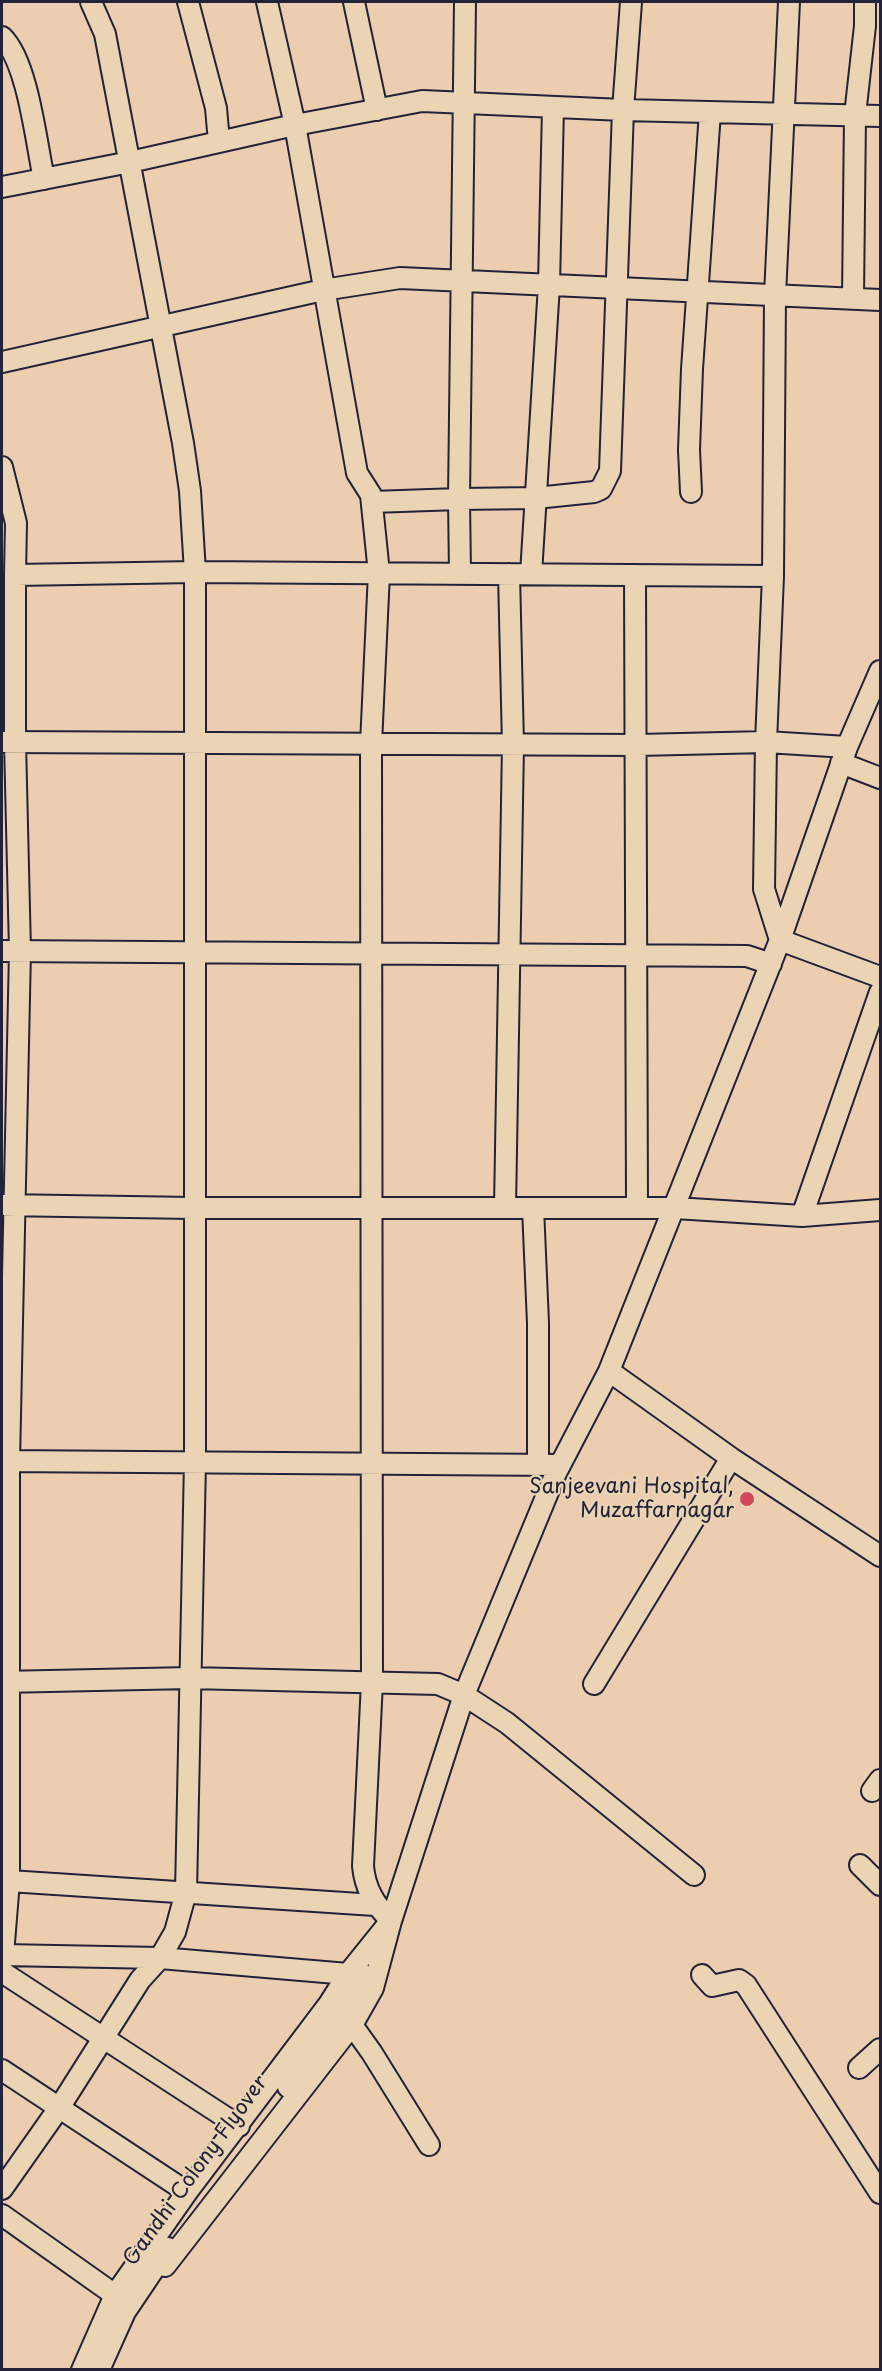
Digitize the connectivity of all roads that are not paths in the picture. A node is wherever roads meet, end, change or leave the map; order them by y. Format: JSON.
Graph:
{"nodes":[{"id":1,"x":91,"y":2,"type":"edge"},
{"id":2,"x":188,"y":2,"type":"edge"},
{"id":3,"x":267,"y":2,"type":"edge"},
{"id":4,"x":354,"y":2,"type":"edge"},
{"id":5,"x":465,"y":2,"type":"edge"},
{"id":6,"x":631,"y":2,"type":"edge"},
{"id":7,"x":789,"y":2,"type":"edge"},
{"id":8,"x":865,"y":2,"type":"edge"},
{"id":9,"x":2,"y":37,"type":"edge"},
{"id":10,"x":463,"y":103,"type":"junction"},
{"id":11,"x":553,"y":107,"type":"junction"},
{"id":12,"x":377,"y":110,"type":"junction"},
{"id":13,"x":623,"y":110,"type":"junction"},
{"id":14,"x":710,"y":112,"type":"junction"},
{"id":15,"x":783,"y":114,"type":"junction"},
{"id":16,"x":855,"y":116,"type":"junction"},
{"id":17,"x":880,"y":116,"type":"edge"},
{"id":18,"x":295,"y":125,"type":"junction"},
{"id":19,"x":219,"y":142,"type":"junction"},
{"id":20,"x":130,"y":162,"type":"junction"},
{"id":21,"x":44,"y":179,"type":"junction"},
{"id":22,"x":2,"y":188,"type":"edge"},
{"id":23,"x":461,"y":281,"type":"junction"},
{"id":24,"x":549,"y":285,"type":"junction"},
{"id":25,"x":618,"y":288,"type":"junction"},
{"id":26,"x":323,"y":290,"type":"junction"},
{"id":27,"x":698,"y":291,"type":"junction"},
{"id":28,"x":775,"y":295,"type":"junction"},
{"id":29,"x":852,"y":298,"type":"junction"},
{"id":30,"x":880,"y":300,"type":"edge"},
{"id":31,"x":160,"y":327,"type":"junction"},
{"id":32,"x":2,"y":362,"type":"edge"},
{"id":33,"x":2,"y":467,"type":"edge"},
{"id":34,"x":691,"y":492,"type":"dead end"},
{"id":35,"x":536,"y":498,"type":"junction"},
{"id":36,"x":459,"y":499,"type":"junction"},
{"id":37,"x":372,"y":502,"type":"junction"},
{"id":38,"x":9,"y":525,"type":"edge"},
{"id":39,"x":195,"y":572,"type":"junction"},
{"id":40,"x":379,"y":573,"type":"junction"},
{"id":41,"x":460,"y":574,"type":"junction"},
{"id":42,"x":509,"y":574,"type":"junction"},
{"id":43,"x":531,"y":574,"type":"junction"},
{"id":44,"x":635,"y":574,"type":"junction"},
{"id":45,"x":15,"y":575,"type":"junction"},
{"id":46,"x":773,"y":576,"type":"junction"},
{"id":47,"x":880,"y":671,"type":"edge"},
{"id":48,"x":8,"y":742,"type":"edge"},
{"id":49,"x":766,"y":742,"type":"junction"},
{"id":50,"x":194,"y":743,"type":"junction"},
{"id":51,"x":371,"y":744,"type":"junction"},
{"id":52,"x":513,"y":745,"type":"junction"},
{"id":53,"x":638,"y":745,"type":"junction"},
{"id":54,"x":844,"y":755,"type":"junction"},
{"id":55,"x":880,"y":778,"type":"edge"},
{"id":56,"x":780,"y":940,"type":"junction"},
{"id":57,"x":11,"y":951,"type":"edge"},
{"id":58,"x":195,"y":952,"type":"junction"},
{"id":59,"x":371,"y":954,"type":"junction"},
{"id":60,"x":509,"y":954,"type":"junction"},
{"id":61,"x":635,"y":956,"type":"junction"},
{"id":62,"x":771,"y":964,"type":"junction"},
{"id":63,"x":880,"y":977,"type":"edge"},
{"id":64,"x":880,"y":992,"type":"edge"},
{"id":65,"x":9,"y":1205,"type":"edge"},
{"id":66,"x":505,"y":1207,"type":"junction"},
{"id":67,"x":193,"y":1208,"type":"junction"},
{"id":68,"x":370,"y":1208,"type":"junction"},
{"id":69,"x":533,"y":1208,"type":"junction"},
{"id":70,"x":638,"y":1208,"type":"junction"},
{"id":71,"x":675,"y":1208,"type":"junction"},
{"id":72,"x":880,"y":1210,"type":"edge"},
{"id":73,"x":802,"y":1216,"type":"junction"},
{"id":74,"x":609,"y":1371,"type":"junction"},
{"id":75,"x":730,"y":1458,"type":"junction"},
{"id":76,"x":5,"y":1461,"type":"edge"},
{"id":77,"x":195,"y":1462,"type":"junction"},
{"id":78,"x":374,"y":1465,"type":"junction"},
{"id":79,"x":538,"y":1465,"type":"junction"},
{"id":80,"x":560,"y":1465,"type":"junction"},
{"id":81,"x":880,"y":1556,"type":"edge"},
{"id":82,"x":190,"y":1678,"type":"junction"},
{"id":83,"x":6,"y":1682,"type":"edge"},
{"id":84,"x":372,"y":1682,"type":"junction"},
{"id":85,"x":594,"y":1684,"type":"dead end"},
{"id":86,"x":464,"y":1695,"type":"junction"},
{"id":87,"x":5,"y":1786,"type":"edge"},
{"id":88,"x":860,"y":1865,"type":"dead end"},
{"id":89,"x":694,"y":1875,"type":"dead end"},
{"id":90,"x":5,"y":1881,"type":"edge"},
{"id":91,"x":880,"y":1885,"type":"edge"},
{"id":92,"x":186,"y":1892,"type":"junction"},
{"id":93,"x":375,"y":1905,"type":"junction"},
{"id":94,"x":391,"y":1922,"type":"junction"},
{"id":95,"x":160,"y":1958,"type":"junction"},
{"id":96,"x":2,"y":1962,"type":"edge"},
{"id":97,"x":348,"y":1974,"type":"junction"},
{"id":98,"x":702,"y":1975,"type":"dead end"},
{"id":99,"x":352,"y":2025,"type":"junction"},
{"id":100,"x":103,"y":2036,"type":"junction"},
{"id":101,"x":880,"y":2049,"type":"edge"},
{"id":102,"x":859,"y":2068,"type":"dead end"},
{"id":103,"x":2,"y":2070,"type":"edge"},
{"id":104,"x":59,"y":2108,"type":"junction"},
{"id":105,"x":239,"y":2126,"type":"junction"},
{"id":106,"x":429,"y":2145,"type":"dead end"},
{"id":107,"x":2,"y":2189,"type":"edge"},
{"id":108,"x":187,"y":2192,"type":"junction"},
{"id":109,"x":880,"y":2193,"type":"edge"},
{"id":110,"x":2,"y":2215,"type":"edge"},
{"id":111,"x":165,"y":2266,"type":"dead end"},
{"id":112,"x":115,"y":2295,"type":"junction"},
{"id":113,"x":82,"y":2370,"type":"edge"},
{"id":114,"x":99,"y":2370,"type":"edge"}],
"edges":[{"from":1,"to":20,"type":"street"},
{"from":2,"to":19,"type":"street"},
{"from":3,"to":18,"type":"street"},
{"from":4,"to":12,"type":"street"},
{"from":5,"to":10,"type":"street"},
{"from":6,"to":13,"type":"street"},
{"from":7,"to":15,"type":"street"},
{"from":8,"to":16,"type":"street"},
{"from":9,"to":21,"type":"street"},
{"from":10,"to":11,"type":"street"},
{"from":10,"to":12,"type":"street"},
{"from":10,"to":23,"type":"street"},
{"from":11,"to":13,"type":"street"},
{"from":11,"to":24,"type":"street"},
{"from":12,"to":18,"type":"street"},
{"from":13,"to":14,"type":"street"},
{"from":13,"to":25,"type":"street"},
{"from":14,"to":15,"type":"street"},
{"from":14,"to":27,"type":"street"},
{"from":15,"to":16,"type":"street"},
{"from":15,"to":28,"type":"street"},
{"from":16,"to":17,"type":"street"},
{"from":16,"to":29,"type":"street"},
{"from":18,"to":19,"type":"street"},
{"from":18,"to":26,"type":"street"},
{"from":19,"to":20,"type":"street"},
{"from":20,"to":21,"type":"street"},
{"from":20,"to":31,"type":"street"},
{"from":21,"to":22,"type":"street"},
{"from":23,"to":24,"type":"street"},
{"from":23,"to":26,"type":"street"},
{"from":23,"to":36,"type":"street"},
{"from":24,"to":25,"type":"street"},
{"from":24,"to":35,"type":"street"},
{"from":25,"to":27,"type":"street"},
{"from":25,"to":35,"type":"street"},
{"from":26,"to":31,"type":"street"},
{"from":26,"to":37,"type":"street"},
{"from":27,"to":28,"type":"street"},
{"from":27,"to":34,"type":"street"},
{"from":28,"to":29,"type":"street"},
{"from":28,"to":46,"type":"street"},
{"from":29,"to":30,"type":"street"},
{"from":31,"to":32,"type":"street"},
{"from":31,"to":39,"type":"street"},
{"from":33,"to":38,"type":"street"},
{"from":35,"to":36,"type":"street"},
{"from":35,"to":43,"type":"street"},
{"from":36,"to":37,"type":"street"},
{"from":36,"to":41,"type":"street"},
{"from":37,"to":40,"type":"street"},
{"from":38,"to":45,"type":"street"},
{"from":39,"to":40,"type":"street"},
{"from":39,"to":45,"type":"street"},
{"from":39,"to":50,"type":"street"},
{"from":40,"to":41,"type":"street"},
{"from":40,"to":51,"type":"street"},
{"from":41,"to":42,"type":"street"},
{"from":42,"to":43,"type":"street"},
{"from":42,"to":52,"type":"street"},
{"from":43,"to":44,"type":"street"},
{"from":44,"to":46,"type":"street"},
{"from":44,"to":53,"type":"street"},
{"from":45,"to":48,"type":"street"},
{"from":46,"to":49,"type":"street"},
{"from":47,"to":54,"type":"street"},
{"from":48,"to":50,"type":"street"},
{"from":48,"to":57,"type":"street"},
{"from":49,"to":53,"type":"street"},
{"from":49,"to":54,"type":"street"},
{"from":49,"to":56,"type":"street"},
{"from":50,"to":51,"type":"street"},
{"from":50,"to":58,"type":"street"},
{"from":51,"to":52,"type":"street"},
{"from":51,"to":59,"type":"street"},
{"from":52,"to":53,"type":"street"},
{"from":52,"to":60,"type":"street"},
{"from":53,"to":61,"type":"street"},
{"from":54,"to":55,"type":"street"},
{"from":54,"to":56,"type":"street"},
{"from":56,"to":62,"type":"street"},
{"from":56,"to":63,"type":"street"},
{"from":57,"to":58,"type":"street"},
{"from":57,"to":65,"type":"street"},
{"from":58,"to":59,"type":"street"},
{"from":58,"to":67,"type":"street"},
{"from":59,"to":60,"type":"street"},
{"from":59,"to":68,"type":"street"},
{"from":60,"to":61,"type":"street"},
{"from":60,"to":66,"type":"street"},
{"from":61,"to":62,"type":"street"},
{"from":61,"to":70,"type":"street"},
{"from":62,"to":71,"type":"street"},
{"from":64,"to":73,"type":"street"},
{"from":65,"to":67,"type":"street"},
{"from":65,"to":76,"type":"street"},
{"from":66,"to":68,"type":"street"},
{"from":66,"to":69,"type":"street"},
{"from":67,"to":68,"type":"street"},
{"from":67,"to":77,"type":"street"},
{"from":68,"to":78,"type":"street"},
{"from":69,"to":70,"type":"street"},
{"from":69,"to":79,"type":"street"},
{"from":70,"to":71,"type":"street"},
{"from":71,"to":73,"type":"street"},
{"from":71,"to":74,"type":"street"},
{"from":72,"to":73,"type":"street"},
{"from":74,"to":75,"type":"street"},
{"from":74,"to":80,"type":"street"},
{"from":75,"to":81,"type":"street"},
{"from":75,"to":85,"type":"street"},
{"from":76,"to":77,"type":"street"},
{"from":76,"to":83,"type":"street"},
{"from":77,"to":78,"type":"street"},
{"from":77,"to":82,"type":"street"},
{"from":78,"to":79,"type":"street"},
{"from":78,"to":84,"type":"street"},
{"from":79,"to":80,"type":"street"},
{"from":80,"to":86,"type":"street"},
{"from":82,"to":83,"type":"street"},
{"from":82,"to":84,"type":"street"},
{"from":82,"to":92,"type":"street"},
{"from":83,"to":87,"type":"street"},
{"from":84,"to":86,"type":"street"},
{"from":84,"to":93,"type":"street"},
{"from":86,"to":89,"type":"street"},
{"from":86,"to":94,"type":"street"},
{"from":87,"to":90,"type":"street"},
{"from":88,"to":91,"type":"street"},
{"from":90,"to":92,"type":"street"},
{"from":90,"to":96,"type":"street"},
{"from":92,"to":93,"type":"street"},
{"from":92,"to":95,"type":"street"},
{"from":93,"to":94,"type":"street"},
{"from":94,"to":97,"type":"street"},
{"from":94,"to":99,"type":"street"},
{"from":94,"to":114,"type":"street","name":"Gandhi Colony Flyover"},
{"from":95,"to":96,"type":"street"},
{"from":95,"to":97,"type":"street"},
{"from":95,"to":100,"type":"street"},
{"from":96,"to":100,"type":"street"},
{"from":97,"to":105,"type":"street"},
{"from":98,"to":109,"type":"street"},
{"from":99,"to":106,"type":"street"},
{"from":99,"to":111,"type":"street"},
{"from":100,"to":104,"type":"street"},
{"from":100,"to":105,"type":"street"},
{"from":101,"to":102,"type":"street"},
{"from":103,"to":104,"type":"street"},
{"from":104,"to":107,"type":"street"},
{"from":104,"to":108,"type":"street"},
{"from":105,"to":108,"type":"street"},
{"from":108,"to":112,"type":"street"},
{"from":110,"to":112,"type":"street"},
{"from":112,"to":113,"type":"street"}]}
